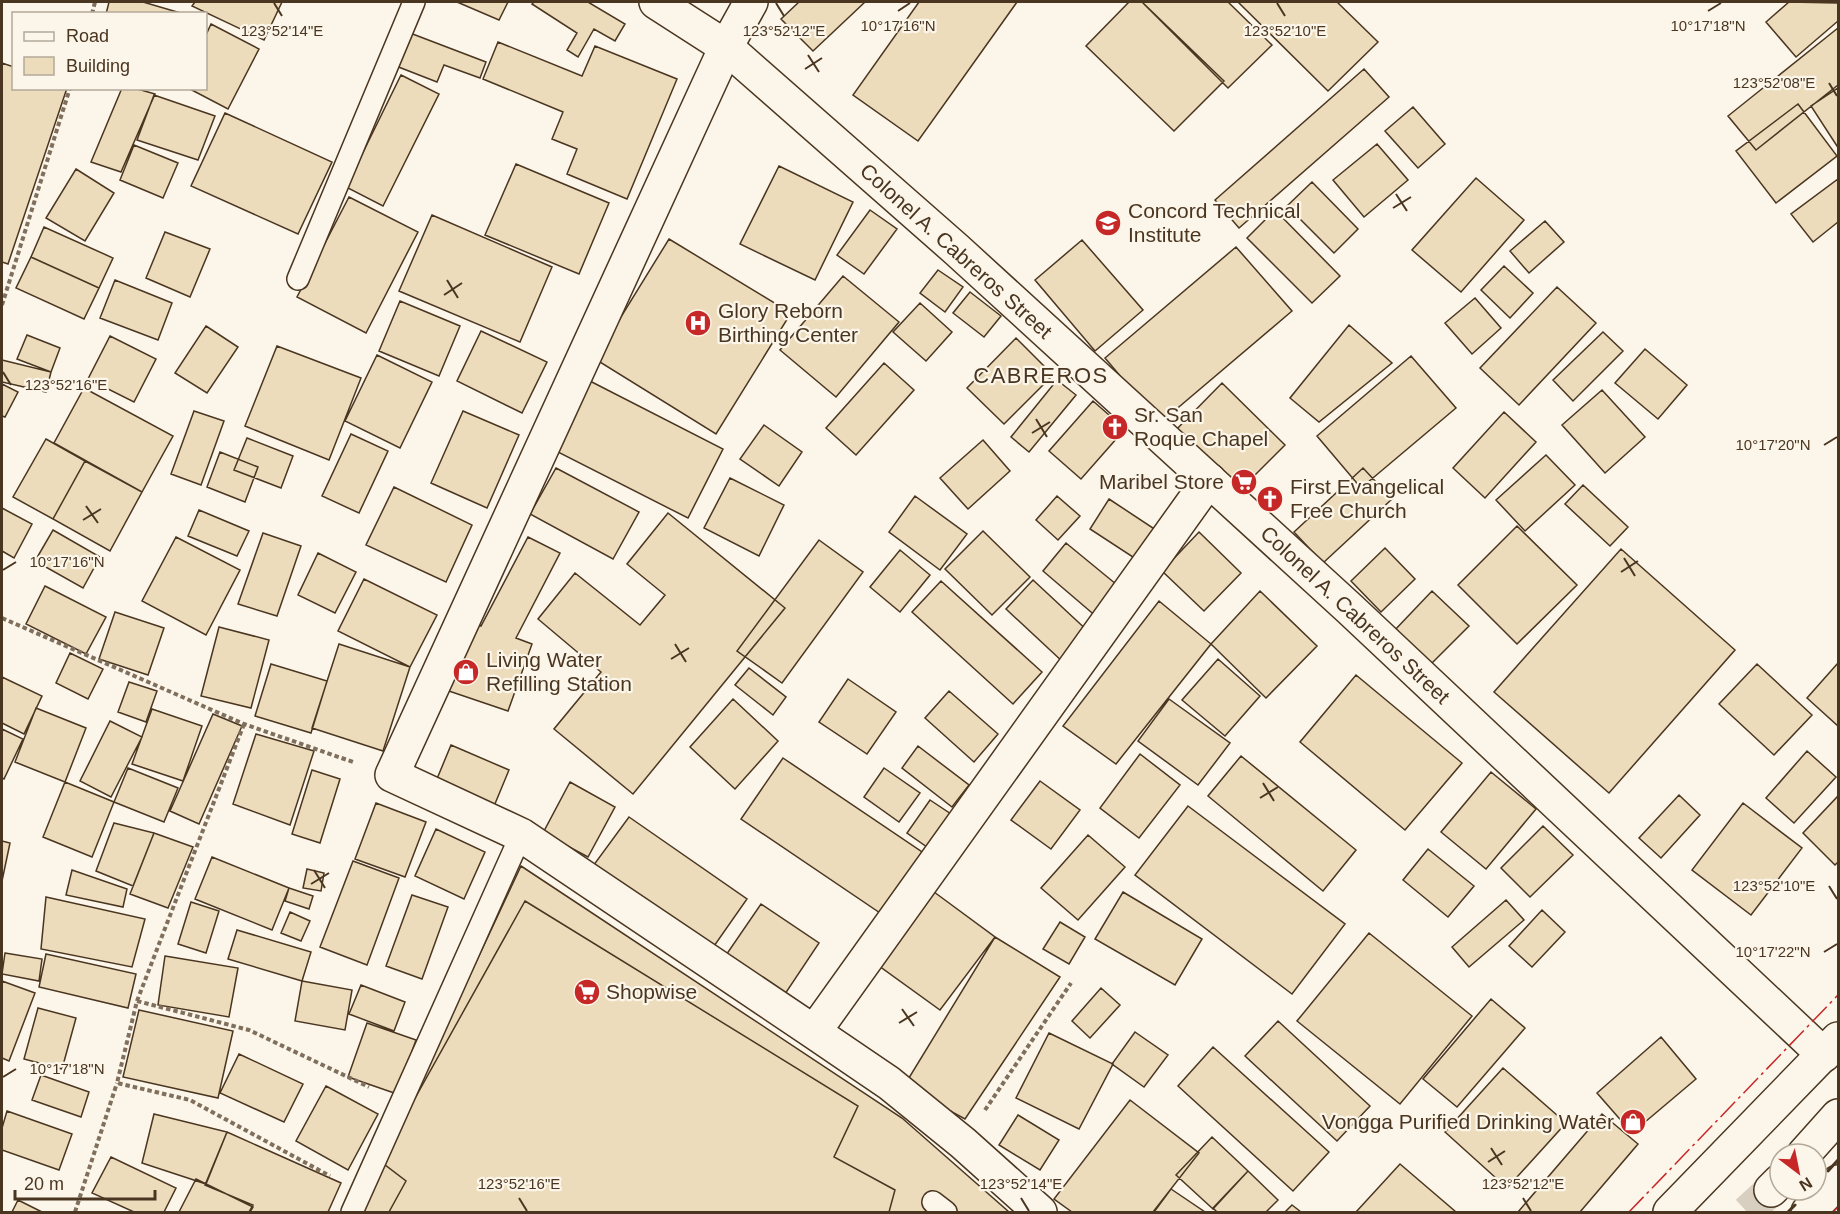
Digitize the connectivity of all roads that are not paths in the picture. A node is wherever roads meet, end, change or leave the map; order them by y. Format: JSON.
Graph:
{"nodes":[{"id":1,"x":414,"y":2,"type":"edge"},
{"id":2,"x":656,"y":2,"type":"edge"},
{"id":3,"x":751,"y":2,"type":"edge"},
{"id":4,"x":726,"y":47,"type":"junction"},
{"id":5,"x":298,"y":279,"type":"dead end"},
{"id":6,"x":1209,"y":480,"type":"junction"},
{"id":7,"x":521,"y":836,"type":"junction"},
{"id":8,"x":814,"y":1032,"type":"junction"},
{"id":9,"x":1831,"y":1047,"type":"edge"},
{"id":10,"x":1839,"y":1116,"type":"edge"},
{"id":11,"x":1815,"y":1142,"type":"edge"},
{"id":12,"x":1839,"y":1182,"type":"edge"},
{"id":13,"x":357,"y":1203,"type":"edge"},
{"id":14,"x":1040,"y":1212,"type":"edge"},
{"id":15,"x":1670,"y":1212,"type":"edge"},
{"id":16,"x":1808,"y":1212,"type":"edge"}],
"edges":[{"from":1,"to":5,"type":"lane"},
{"from":2,"to":4,"type":"street","name":"Colonel A. Cabreros Street"},
{"from":3,"to":4,"type":"street"},
{"from":4,"to":6,"type":"street","name":"Colonel A. Cabreros Street"},
{"from":4,"to":7,"type":"street"},
{"from":6,"to":8,"type":"street"},
{"from":6,"to":9,"type":"street","name":"Colonel A. Cabreros Street"},
{"from":7,"to":8,"type":"street"},
{"from":7,"to":13,"type":"lane"},
{"from":8,"to":14,"type":"street"},
{"from":9,"to":15,"type":"street"},
{"from":10,"to":11,"type":"street"},
{"from":12,"to":16,"type":"street"}]}
